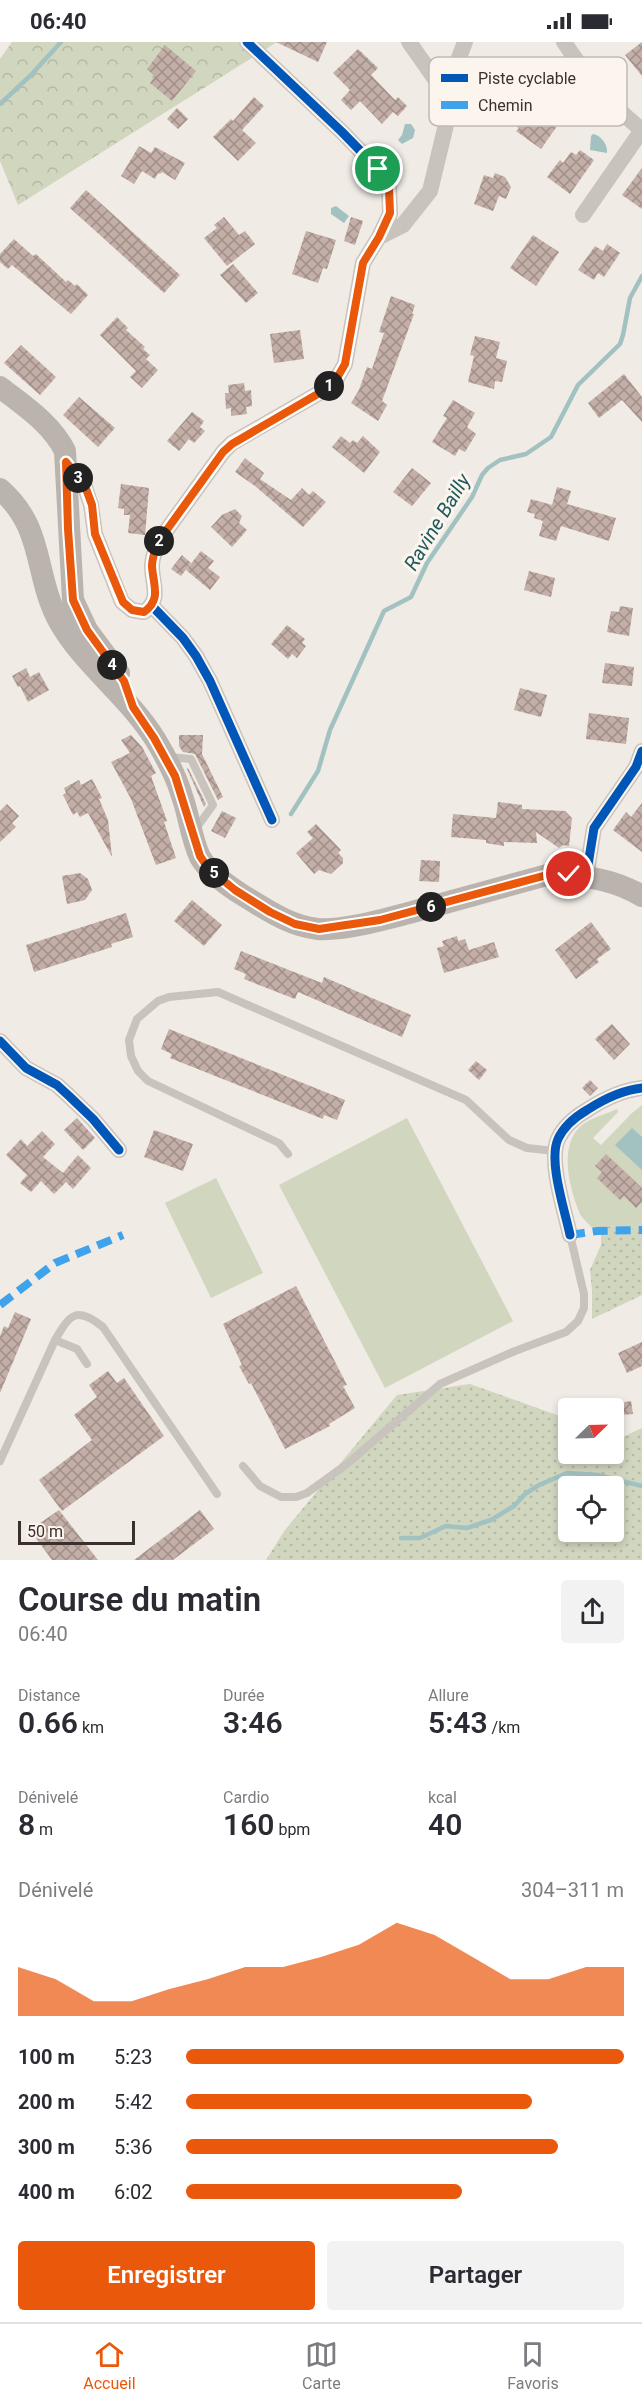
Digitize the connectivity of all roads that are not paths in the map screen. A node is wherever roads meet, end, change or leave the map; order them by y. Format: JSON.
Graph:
{"nodes":[{"id":1,"x":247,"y":42,"type":"edge"},
{"id":2,"x":409,"y":42,"type":"edge"},
{"id":3,"x":465,"y":42,"type":"edge"},
{"id":4,"x":564,"y":42,"type":"edge"},
{"id":5,"x":459,"y":57,"type":"edge"},
{"id":6,"x":574,"y":57,"type":"edge"},
{"id":7,"x":429,"y":70,"type":"edge"},
{"id":8,"x":627,"y":117,"type":"edge"},
{"id":9,"x":446,"y":126,"type":"edge"},
{"id":10,"x":642,"y":130,"type":"edge"},
{"id":11,"x":583,"y":215,"type":"dead end"},
{"id":12,"x":379,"y":237,"type":"junction"},
{"id":13,"x":0,"y":387,"type":"edge"},
{"id":14,"x":66,"y":462,"type":"junction"},
{"id":15,"x":0,"y":489,"type":"edge"},
{"id":16,"x":152,"y":606,"type":"junction"},
{"id":17,"x":133,"y":707,"type":"junction"},
{"id":18,"x":642,"y":751,"type":"edge"},
{"id":19,"x":272,"y":820,"type":"dead end"},
{"id":20,"x":586,"y":877,"type":"junction"},
{"id":21,"x":642,"y":896,"type":"edge"},
{"id":22,"x":0,"y":1041,"type":"edge"},
{"id":23,"x":642,"y":1088,"type":"edge"},
{"id":24,"x":119,"y":1150,"type":"dead end"},
{"id":25,"x":555,"y":1151,"type":"junction"},
{"id":26,"x":288,"y":1154,"type":"dead end"},
{"id":27,"x":570,"y":1235,"type":"joint"},
{"id":28,"x":55,"y":1340,"type":"junction"},
{"id":29,"x":87,"y":1364,"type":"dead end"},
{"id":30,"x":0,"y":1461,"type":"edge"},
{"id":31,"x":243,"y":1466,"type":"dead end"},
{"id":32,"x":217,"y":1494,"type":"dead end"}],
"edges":[{"from":1,"to":12,"type":"street"},
{"from":2,"to":7,"type":"street"},
{"from":3,"to":5,"type":"street"},
{"from":4,"to":6,"type":"street"},
{"from":8,"to":10,"type":"street"},
{"from":9,"to":12,"type":"street"},
{"from":10,"to":11,"type":"street"},
{"from":12,"to":16,"type":"street"},
{"from":13,"to":14,"type":"main road"},
{"from":14,"to":16,"type":"street"},
{"from":14,"to":17,"type":"main road"},
{"from":15,"to":17,"type":"main road"},
{"from":16,"to":19,"type":"street"},
{"from":17,"to":20,"type":"main road"},
{"from":18,"to":20,"type":"street"},
{"from":20,"to":21,"type":"main road"},
{"from":22,"to":24,"type":"street"},
{"from":23,"to":25,"type":"street"},
{"from":25,"to":26,"type":"lane"},
{"from":25,"to":27,"type":"street"},
{"from":27,"to":31,"type":"lane"},
{"from":28,"to":29,"type":"lane"},
{"from":28,"to":30,"type":"lane"},
{"from":28,"to":32,"type":"lane"}]}
